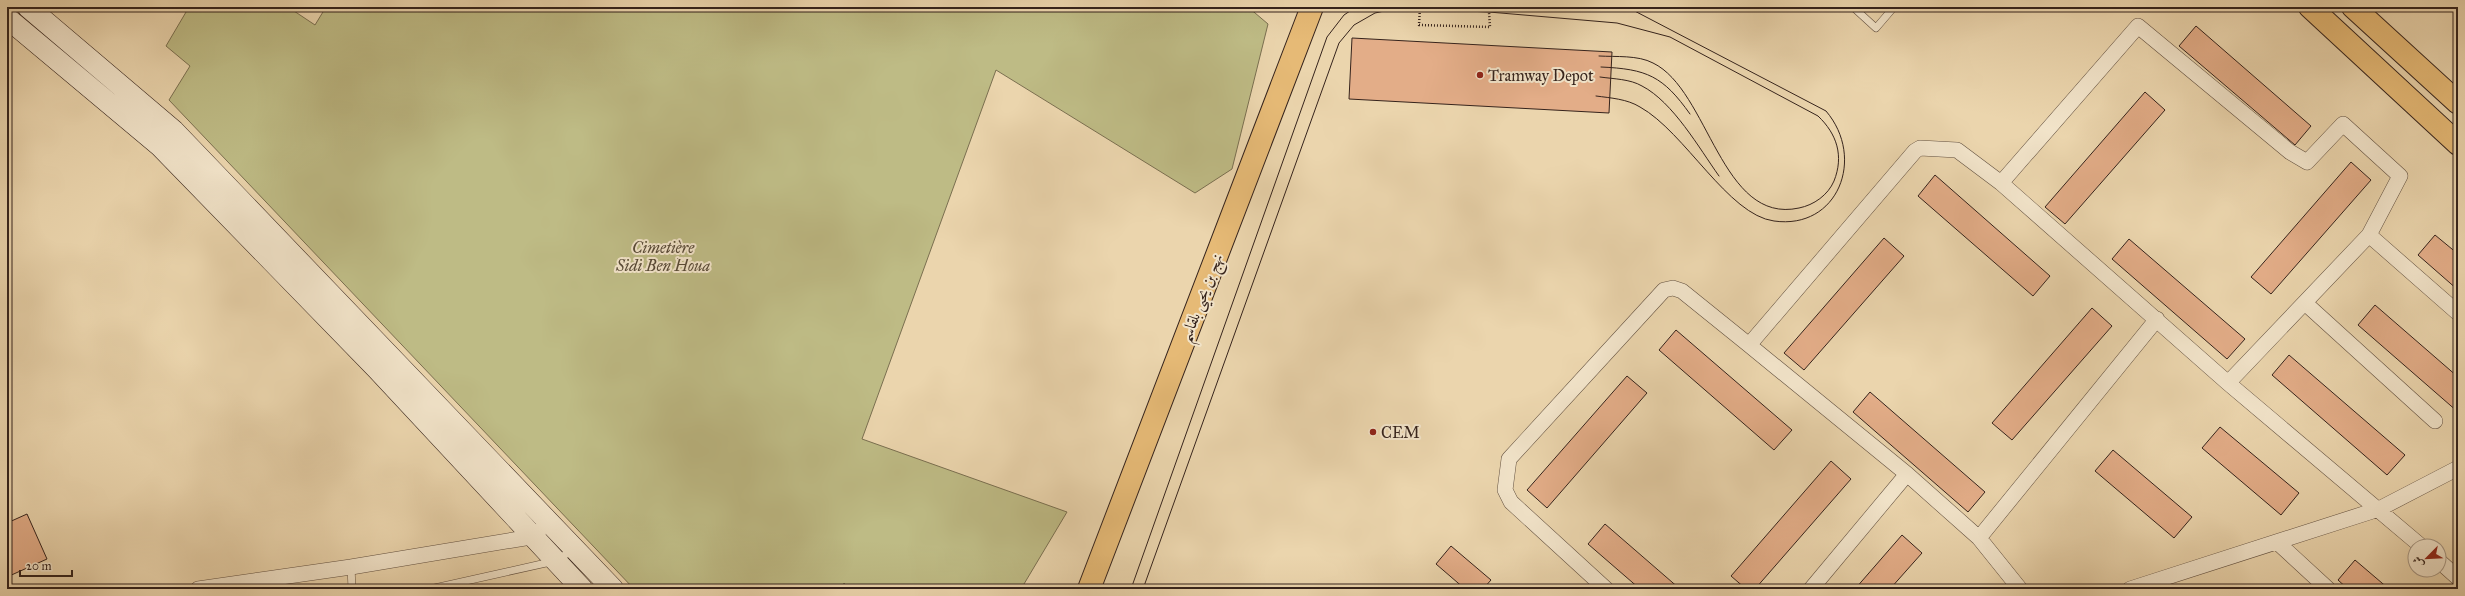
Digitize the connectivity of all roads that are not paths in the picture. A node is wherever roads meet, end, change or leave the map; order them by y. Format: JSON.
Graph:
{"nodes":[{"id":1,"x":28,"y":7,"type":"edge"},
{"id":2,"x":1312,"y":7,"type":"edge"},
{"id":3,"x":1853,"y":7,"type":"edge"},
{"id":4,"x":1894,"y":7,"type":"edge"},
{"id":5,"x":2310,"y":7,"type":"edge"},
{"id":6,"x":2353,"y":7,"type":"edge"},
{"id":7,"x":7,"y":18,"type":"edge"},
{"id":8,"x":2458,"y":103,"type":"edge"},
{"id":9,"x":2458,"y":144,"type":"edge"},
{"id":10,"x":2001,"y":183,"type":"junction"},
{"id":11,"x":2370,"y":235,"type":"junction"},
{"id":12,"x":2304,"y":303,"type":"junction"},
{"id":13,"x":2458,"y":313,"type":"edge"},
{"id":14,"x":2157,"y":320,"type":"junction"},
{"id":15,"x":1749,"y":345,"type":"junction"},
{"id":16,"x":2228,"y":383,"type":"junction"},
{"id":17,"x":2435,"y":421,"type":"dead end"},
{"id":18,"x":2458,"y":468,"type":"edge"},
{"id":19,"x":1907,"y":474,"type":"junction"},
{"id":20,"x":2379,"y":508,"type":"junction"},
{"id":21,"x":551,"y":525,"type":"junction"},
{"id":22,"x":531,"y":536,"type":"junction"},
{"id":23,"x":1979,"y":538,"type":"junction"},
{"id":24,"x":2412,"y":538,"type":"edge"},
{"id":25,"x":2276,"y":542,"type":"junction"},
{"id":26,"x":574,"y":549,"type":"junction"},
{"id":27,"x":555,"y":561,"type":"junction"},
{"id":28,"x":351,"y":567,"type":"junction"},
{"id":29,"x":2447,"y":569,"type":"edge"},
{"id":30,"x":2164,"y":578,"type":"junction"},
{"id":31,"x":2458,"y":578,"type":"edge"},
{"id":32,"x":198,"y":589,"type":"edge"},
{"id":33,"x":352,"y":589,"type":"edge"},
{"id":34,"x":430,"y":589,"type":"edge"},
{"id":35,"x":582,"y":589,"type":"edge"},
{"id":36,"x":613,"y":589,"type":"edge"},
{"id":37,"x":1089,"y":589,"type":"edge"},
{"id":38,"x":1606,"y":589,"type":"edge"},
{"id":39,"x":1811,"y":589,"type":"edge"},
{"id":40,"x":2020,"y":589,"type":"edge"},
{"id":41,"x":2130,"y":589,"type":"edge"},
{"id":42,"x":2175,"y":589,"type":"edge"},
{"id":43,"x":2328,"y":589,"type":"edge"}],
"edges":[{"from":1,"to":21,"type":"main road"},
{"from":2,"to":37,"type":"main road","name":"نهج بن يحيى بلقاسم"},
{"from":3,"to":4,"type":"lane"},
{"from":5,"to":9,"type":"main road"},
{"from":6,"to":8,"type":"main road"},
{"from":7,"to":22,"type":"main road"},
{"from":10,"to":11,"type":"street"},
{"from":10,"to":14,"type":"street"},
{"from":10,"to":15,"type":"street"},
{"from":11,"to":12,"type":"street"},
{"from":11,"to":13,"type":"street"},
{"from":12,"to":16,"type":"street"},
{"from":12,"to":17,"type":"street"},
{"from":14,"to":16,"type":"street"},
{"from":14,"to":23,"type":"street"},
{"from":15,"to":19,"type":"street"},
{"from":15,"to":38,"type":"street"},
{"from":16,"to":20,"type":"street"},
{"from":18,"to":20,"type":"street"},
{"from":19,"to":23,"type":"street"},
{"from":19,"to":39,"type":"street"},
{"from":20,"to":24,"type":"street"},
{"from":20,"to":25,"type":"street"},
{"from":21,"to":22,"type":"street"},
{"from":21,"to":26,"type":"main road"},
{"from":22,"to":27,"type":"main road"},
{"from":22,"to":28,"type":"street"},
{"from":23,"to":40,"type":"street"},
{"from":25,"to":30,"type":"street"},
{"from":25,"to":43,"type":"street"},
{"from":26,"to":27,"type":"lane"},
{"from":26,"to":36,"type":"main road"},
{"from":27,"to":34,"type":"lane"},
{"from":27,"to":35,"type":"main road"},
{"from":28,"to":32,"type":"street"},
{"from":28,"to":33,"type":"lane"},
{"from":29,"to":31,"type":"street"},
{"from":30,"to":41,"type":"street"},
{"from":30,"to":42,"type":"street"}]}
